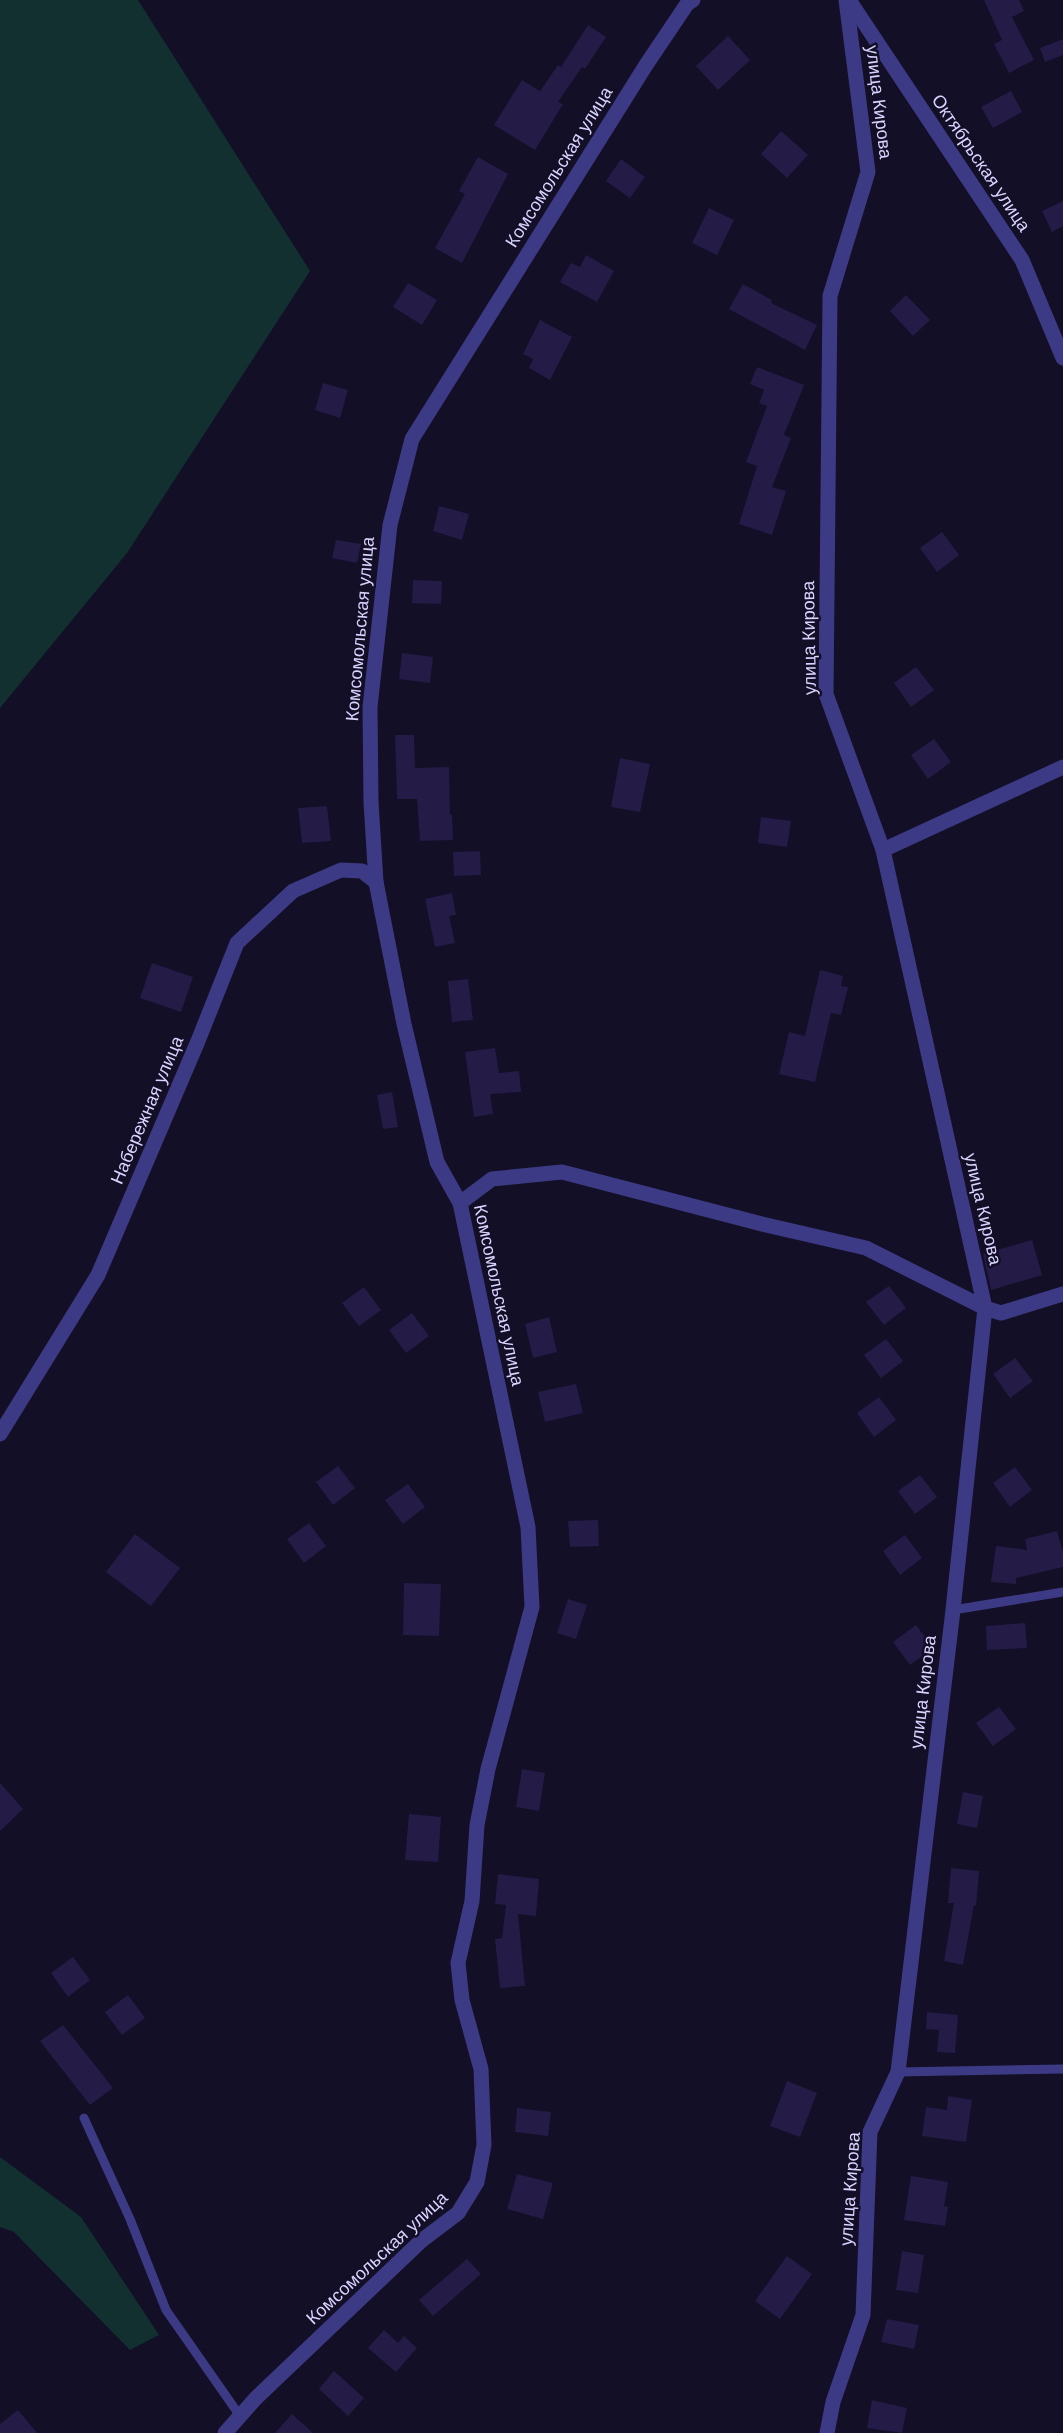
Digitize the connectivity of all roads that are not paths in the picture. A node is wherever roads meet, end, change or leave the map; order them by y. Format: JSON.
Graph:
{"nodes":[{"id":1,"x":693,"y":0,"type":"edge"},
{"id":2,"x":847,"y":0,"type":"edge"},
{"id":3,"x":1063,"y":358,"type":"edge"},
{"id":4,"x":1063,"y":767,"type":"edge"},
{"id":5,"x":883,"y":850,"type":"junction"},
{"id":6,"x":376,"y":882,"type":"junction"},
{"id":7,"x":460,"y":1203,"type":"junction"},
{"id":8,"x":1063,"y":1294,"type":"edge"},
{"id":9,"x":985,"y":1308,"type":"junction"},
{"id":10,"x":0,"y":1434,"type":"edge"},
{"id":11,"x":1063,"y":1592,"type":"edge"},
{"id":12,"x":953,"y":1610,"type":"junction"},
{"id":13,"x":1063,"y":2069,"type":"edge"},
{"id":14,"x":898,"y":2072,"type":"junction"},
{"id":15,"x":84,"y":2118,"type":"dead end"},
{"id":16,"x":240,"y":2416,"type":"junction"},
{"id":17,"x":225,"y":2433,"type":"edge"},
{"id":18,"x":827,"y":2433,"type":"edge"}],
"edges":[{"from":1,"to":6,"type":"street","name":"Комсомольская улица"},
{"from":2,"to":3,"type":"street","name":"Октябрьская улица"},
{"from":2,"to":5,"type":"street","name":"улица Кирова"},
{"from":4,"to":5,"type":"street"},
{"from":5,"to":9,"type":"street","name":"улица Кирова"},
{"from":6,"to":7,"type":"street","name":"Комсомольская улица"},
{"from":6,"to":10,"type":"street","name":"Набережная улица"},
{"from":7,"to":9,"type":"street"},
{"from":7,"to":16,"type":"street","name":"Комсомольская улица"},
{"from":8,"to":9,"type":"street"},
{"from":9,"to":12,"type":"street","name":"улица Кирова"},
{"from":11,"to":12,"type":"lane"},
{"from":12,"to":14,"type":"street","name":"улица Кирова"},
{"from":13,"to":14,"type":"lane"},
{"from":14,"to":18,"type":"street","name":"улица Кирова"},
{"from":15,"to":16,"type":"lane"},
{"from":16,"to":17,"type":"street","name":"Комсомольская улица"}]}
